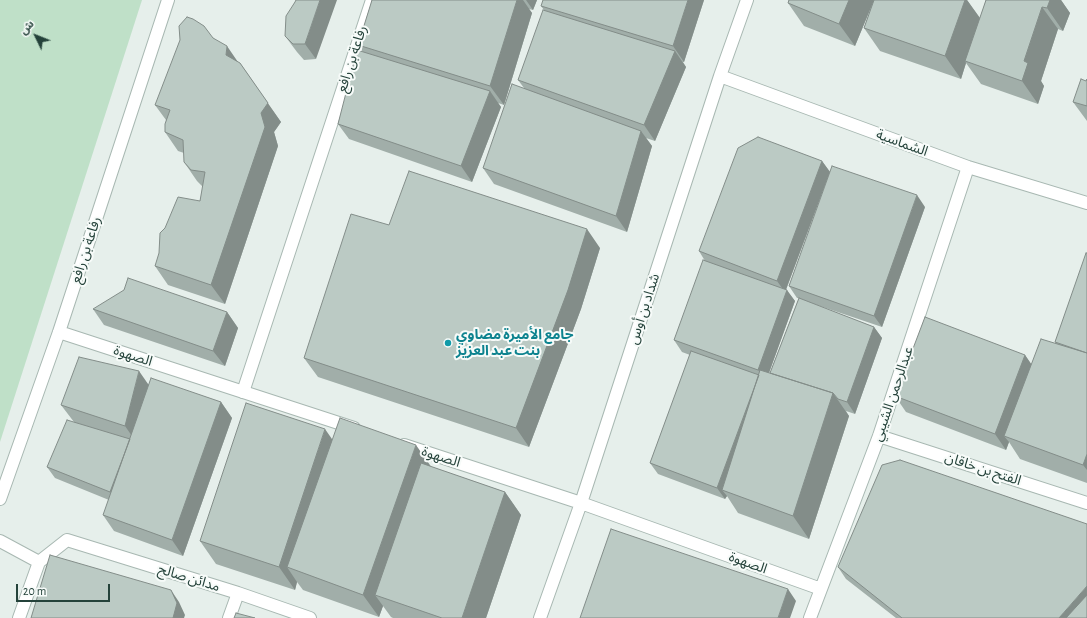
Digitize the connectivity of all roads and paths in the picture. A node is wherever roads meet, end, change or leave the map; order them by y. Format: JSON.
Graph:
{"nodes":[{"id":1,"x":168,"y":0,"type":"edge"},
{"id":2,"x":372,"y":0,"type":"edge"},
{"id":3,"x":747,"y":0,"type":"edge"},
{"id":4,"x":720,"y":76,"type":"junction"},
{"id":5,"x":968,"y":167,"type":"junction"},
{"id":6,"x":1087,"y":203,"type":"edge"},
{"id":7,"x":59,"y":332,"type":"junction"},
{"id":8,"x":243,"y":392,"type":"junction"},
{"id":9,"x":363,"y":431,"type":"edge"},
{"id":10,"x":879,"y":436,"type":"junction"},
{"id":11,"x":393,"y":441,"type":"edge"},
{"id":12,"x":0,"y":499,"type":"edge"},
{"id":13,"x":581,"y":503,"type":"junction"},
{"id":14,"x":1087,"y":503,"type":"edge"},
{"id":15,"x":0,"y":540,"type":"edge"},
{"id":16,"x":39,"y":562,"type":"junction"},
{"id":17,"x":821,"y":589,"type":"junction"},
{"id":18,"x":238,"y":593,"type":"junction"},
{"id":19,"x":19,"y":618,"type":"edge"},
{"id":20,"x":229,"y":618,"type":"edge"},
{"id":21,"x":310,"y":618,"type":"edge"},
{"id":22,"x":540,"y":618,"type":"edge"},
{"id":23,"x":810,"y":618,"type":"edge"}],
"edges":[{"from":1,"to":7,"type":"street","name":"رفاعة بن رافع"},
{"from":2,"to":8,"type":"street","name":"رفاعة بن رافع"},
{"from":3,"to":4,"type":"street","name":"شداد بن أوس"},
{"from":4,"to":5,"type":"street","name":"الشماسية"},
{"from":4,"to":13,"type":"street","name":"شداد بن أوس"},
{"from":5,"to":6,"type":"street","name":"الشماسية"},
{"from":5,"to":10,"type":"street","name":"عبدالرحمن الشيبي"},
{"from":7,"to":8,"type":"street","name":"الصهوة"},
{"from":7,"to":12,"type":"street","name":"رفاعة بن رافع"},
{"from":8,"to":9,"type":"street","name":"الصهوة"},
{"from":10,"to":14,"type":"street","name":"الفتح بن خاقان"},
{"from":10,"to":17,"type":"street","name":"عبدالرحمن الشيبي"},
{"from":11,"to":13,"type":"street","name":"الصهوة"},
{"from":13,"to":17,"type":"street","name":"الصهوة"},
{"from":13,"to":22,"type":"street","name":"شداد بن أوس"},
{"from":15,"to":16,"type":"street"},
{"from":16,"to":18,"type":"street","name":"مدائن صالح"},
{"from":16,"to":19,"type":"street"},
{"from":17,"to":23,"type":"street","name":"عبدالرحمن الشيبي"},
{"from":18,"to":20,"type":"street"},
{"from":18,"to":21,"type":"street","name":"مدائن صالح"}]}
